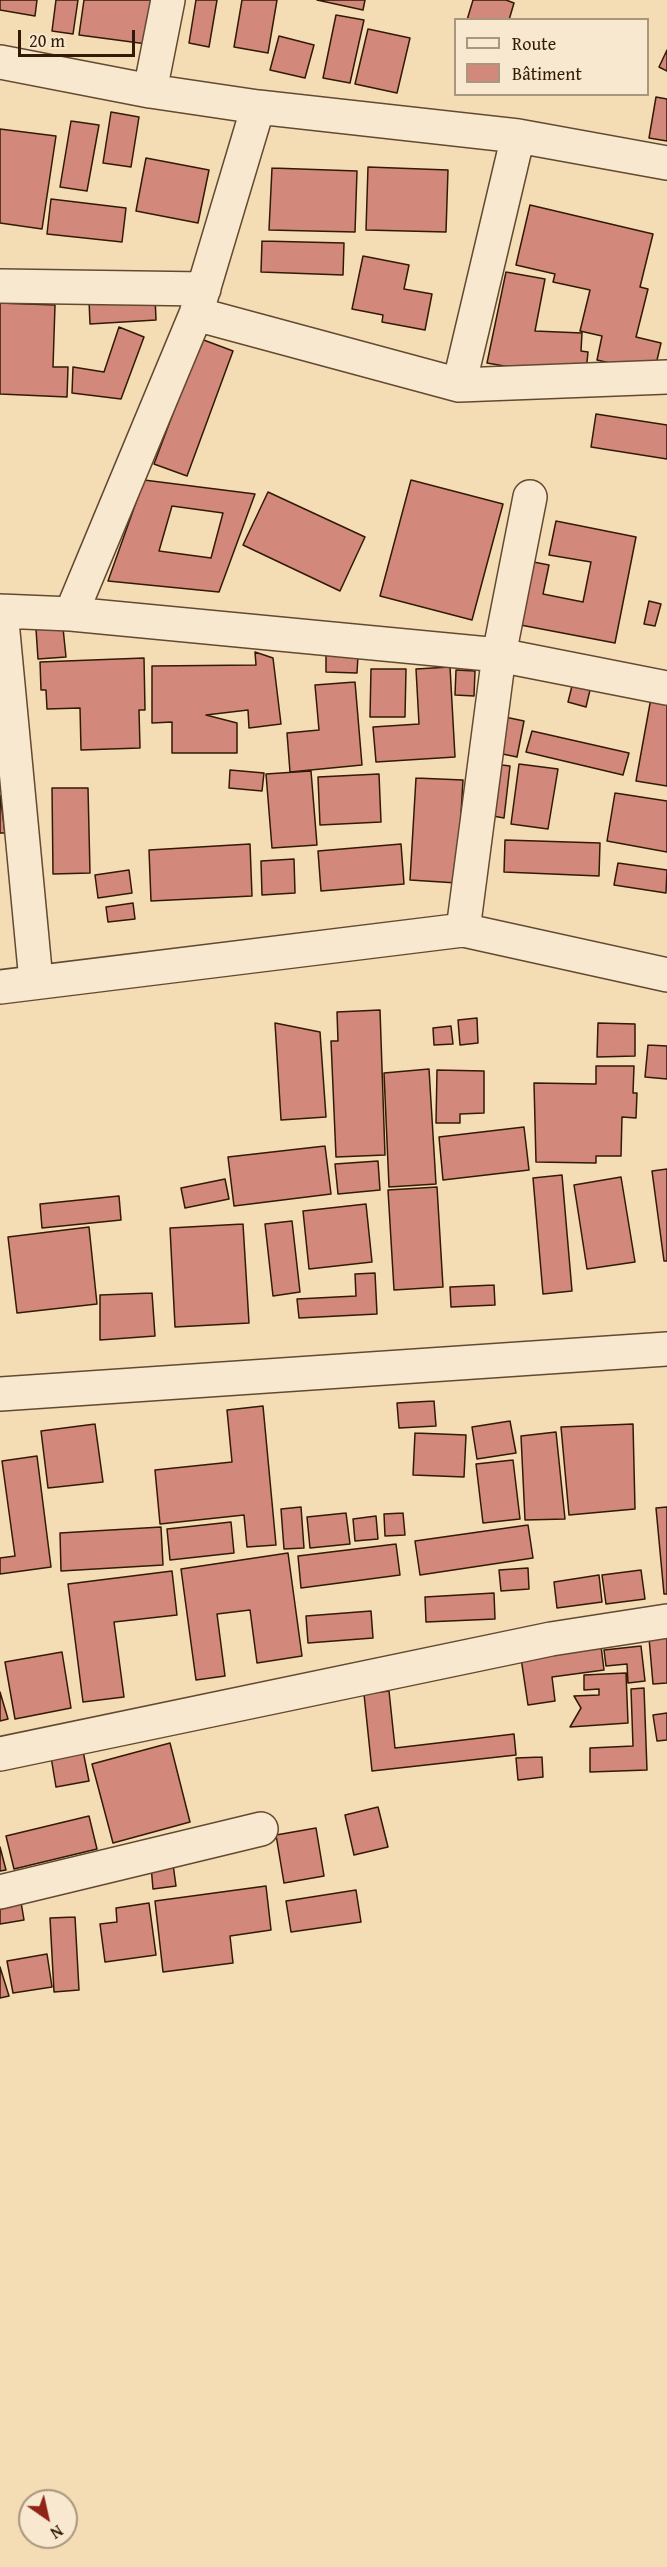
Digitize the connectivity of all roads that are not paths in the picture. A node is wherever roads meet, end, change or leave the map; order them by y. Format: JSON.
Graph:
{"nodes":[{"id":1,"x":168,"y":0,"type":"edge"},
{"id":2,"x":0,"y":62,"type":"edge"},
{"id":3,"x":150,"y":91,"type":"junction"},
{"id":4,"x":258,"y":107,"type":"junction"},
{"id":5,"x":518,"y":136,"type":"junction"},
{"id":6,"x":667,"y":163,"type":"edge"},
{"id":7,"x":0,"y":286,"type":"edge"},
{"id":8,"x":200,"y":301,"type":"junction"},
{"id":9,"x":667,"y":377,"type":"edge"},
{"id":10,"x":459,"y":385,"type":"junction"},
{"id":11,"x":530,"y":497,"type":"dead end"},
{"id":12,"x":0,"y":611,"type":"edge"},
{"id":13,"x":71,"y":614,"type":"junction"},
{"id":14,"x":499,"y":655,"type":"junction"},
{"id":15,"x":667,"y":688,"type":"edge"},
{"id":16,"x":463,"y":930,"type":"junction"},
{"id":17,"x":667,"y":975,"type":"edge"},
{"id":18,"x":36,"y":981,"type":"junction"},
{"id":19,"x":0,"y":987,"type":"edge"},
{"id":20,"x":667,"y":1348,"type":"edge"},
{"id":21,"x":0,"y":1394,"type":"edge"},
{"id":22,"x":667,"y":1621,"type":"edge"},
{"id":23,"x":0,"y":1754,"type":"edge"},
{"id":24,"x":261,"y":1829,"type":"dead end"},
{"id":25,"x":0,"y":1892,"type":"edge"}],
"edges":[{"from":1,"to":3,"type":"street"},
{"from":2,"to":3,"type":"street"},
{"from":3,"to":4,"type":"street"},
{"from":4,"to":5,"type":"street"},
{"from":4,"to":8,"type":"street"},
{"from":5,"to":6,"type":"street"},
{"from":5,"to":10,"type":"street"},
{"from":7,"to":8,"type":"street"},
{"from":8,"to":10,"type":"street"},
{"from":8,"to":13,"type":"street"},
{"from":9,"to":10,"type":"street"},
{"from":11,"to":14,"type":"street"},
{"from":12,"to":13,"type":"street"},
{"from":12,"to":18,"type":"street"},
{"from":13,"to":14,"type":"street"},
{"from":14,"to":15,"type":"street"},
{"from":14,"to":16,"type":"street"},
{"from":16,"to":17,"type":"street"},
{"from":16,"to":18,"type":"street"},
{"from":18,"to":19,"type":"street"},
{"from":20,"to":21,"type":"street"},
{"from":22,"to":23,"type":"street"},
{"from":24,"to":25,"type":"street"}]}
